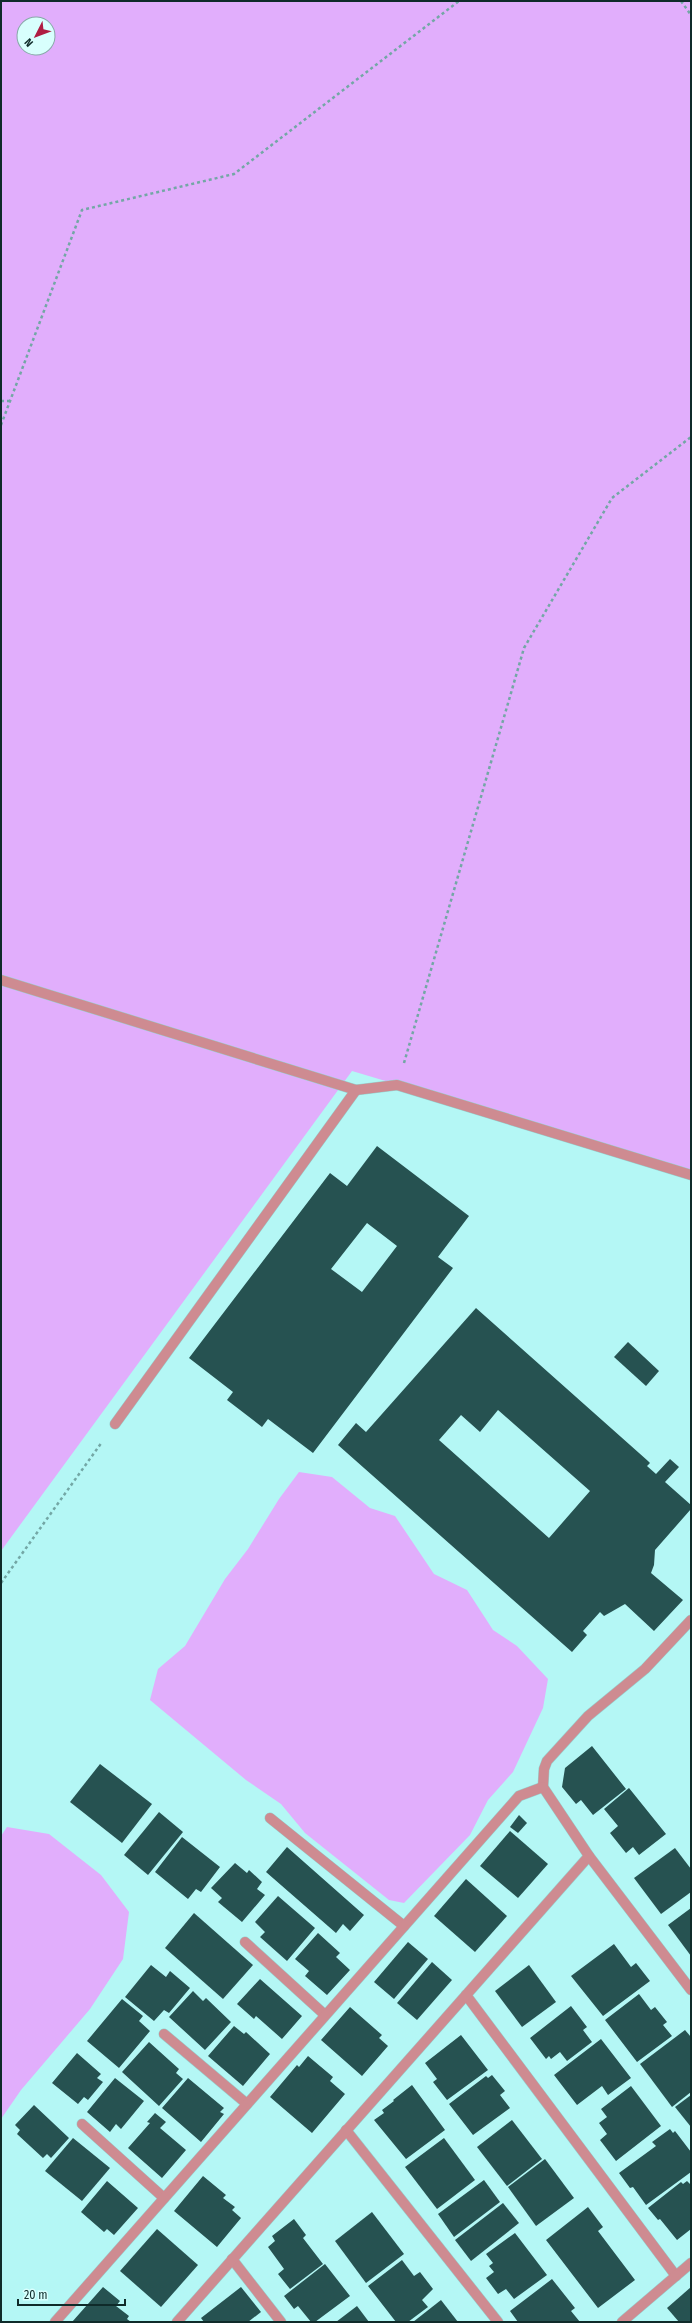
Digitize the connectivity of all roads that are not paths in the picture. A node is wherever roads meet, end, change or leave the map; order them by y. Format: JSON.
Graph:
{"nodes":[{"id":1,"x":1,"y":980,"type":"edge"},
{"id":2,"x":356,"y":1090,"type":"junction"},
{"id":3,"x":691,"y":1175,"type":"edge"},
{"id":4,"x":115,"y":1424,"type":"road end"},
{"id":5,"x":691,"y":1620,"type":"edge"},
{"id":6,"x":543,"y":1786,"type":"junction"},
{"id":7,"x":270,"y":1818,"type":"dead end"},
{"id":8,"x":589,"y":1856,"type":"junction"},
{"id":9,"x":404,"y":1926,"type":"junction"},
{"id":10,"x":245,"y":1942,"type":"dead end"},
{"id":11,"x":691,"y":1990,"type":"edge"},
{"id":12,"x":466,"y":1995,"type":"junction"},
{"id":13,"x":325,"y":2015,"type":"junction"},
{"id":14,"x":164,"y":2034,"type":"dead end"},
{"id":15,"x":247,"y":2104,"type":"junction"},
{"id":16,"x":82,"y":2124,"type":"dead end"},
{"id":17,"x":346,"y":2130,"type":"junction"},
{"id":18,"x":164,"y":2198,"type":"junction"},
{"id":19,"x":232,"y":2259,"type":"junction"},
{"id":20,"x":691,"y":2263,"type":"edge"},
{"id":21,"x":676,"y":2276,"type":"junction"},
{"id":22,"x":55,"y":2322,"type":"edge"},
{"id":23,"x":177,"y":2322,"type":"edge"},
{"id":24,"x":281,"y":2322,"type":"edge"},
{"id":25,"x":498,"y":2322,"type":"edge"},
{"id":26,"x":622,"y":2322,"type":"edge"}],
"edges":[{"from":1,"to":2,"type":"street"},
{"from":2,"to":3,"type":"street"},
{"from":2,"to":4,"type":"street"},
{"from":5,"to":6,"type":"street"},
{"from":6,"to":8,"type":"street"},
{"from":6,"to":9,"type":"street"},
{"from":7,"to":9,"type":"street"},
{"from":8,"to":11,"type":"street"},
{"from":8,"to":12,"type":"street"},
{"from":9,"to":13,"type":"street"},
{"from":10,"to":13,"type":"street"},
{"from":12,"to":17,"type":"street"},
{"from":12,"to":21,"type":"street"},
{"from":13,"to":15,"type":"street"},
{"from":14,"to":15,"type":"street"},
{"from":15,"to":18,"type":"street"},
{"from":16,"to":18,"type":"street"},
{"from":17,"to":19,"type":"street"},
{"from":17,"to":25,"type":"street"},
{"from":18,"to":22,"type":"street"},
{"from":19,"to":23,"type":"street"},
{"from":19,"to":24,"type":"street"},
{"from":20,"to":21,"type":"street"},
{"from":21,"to":26,"type":"street"}]}
